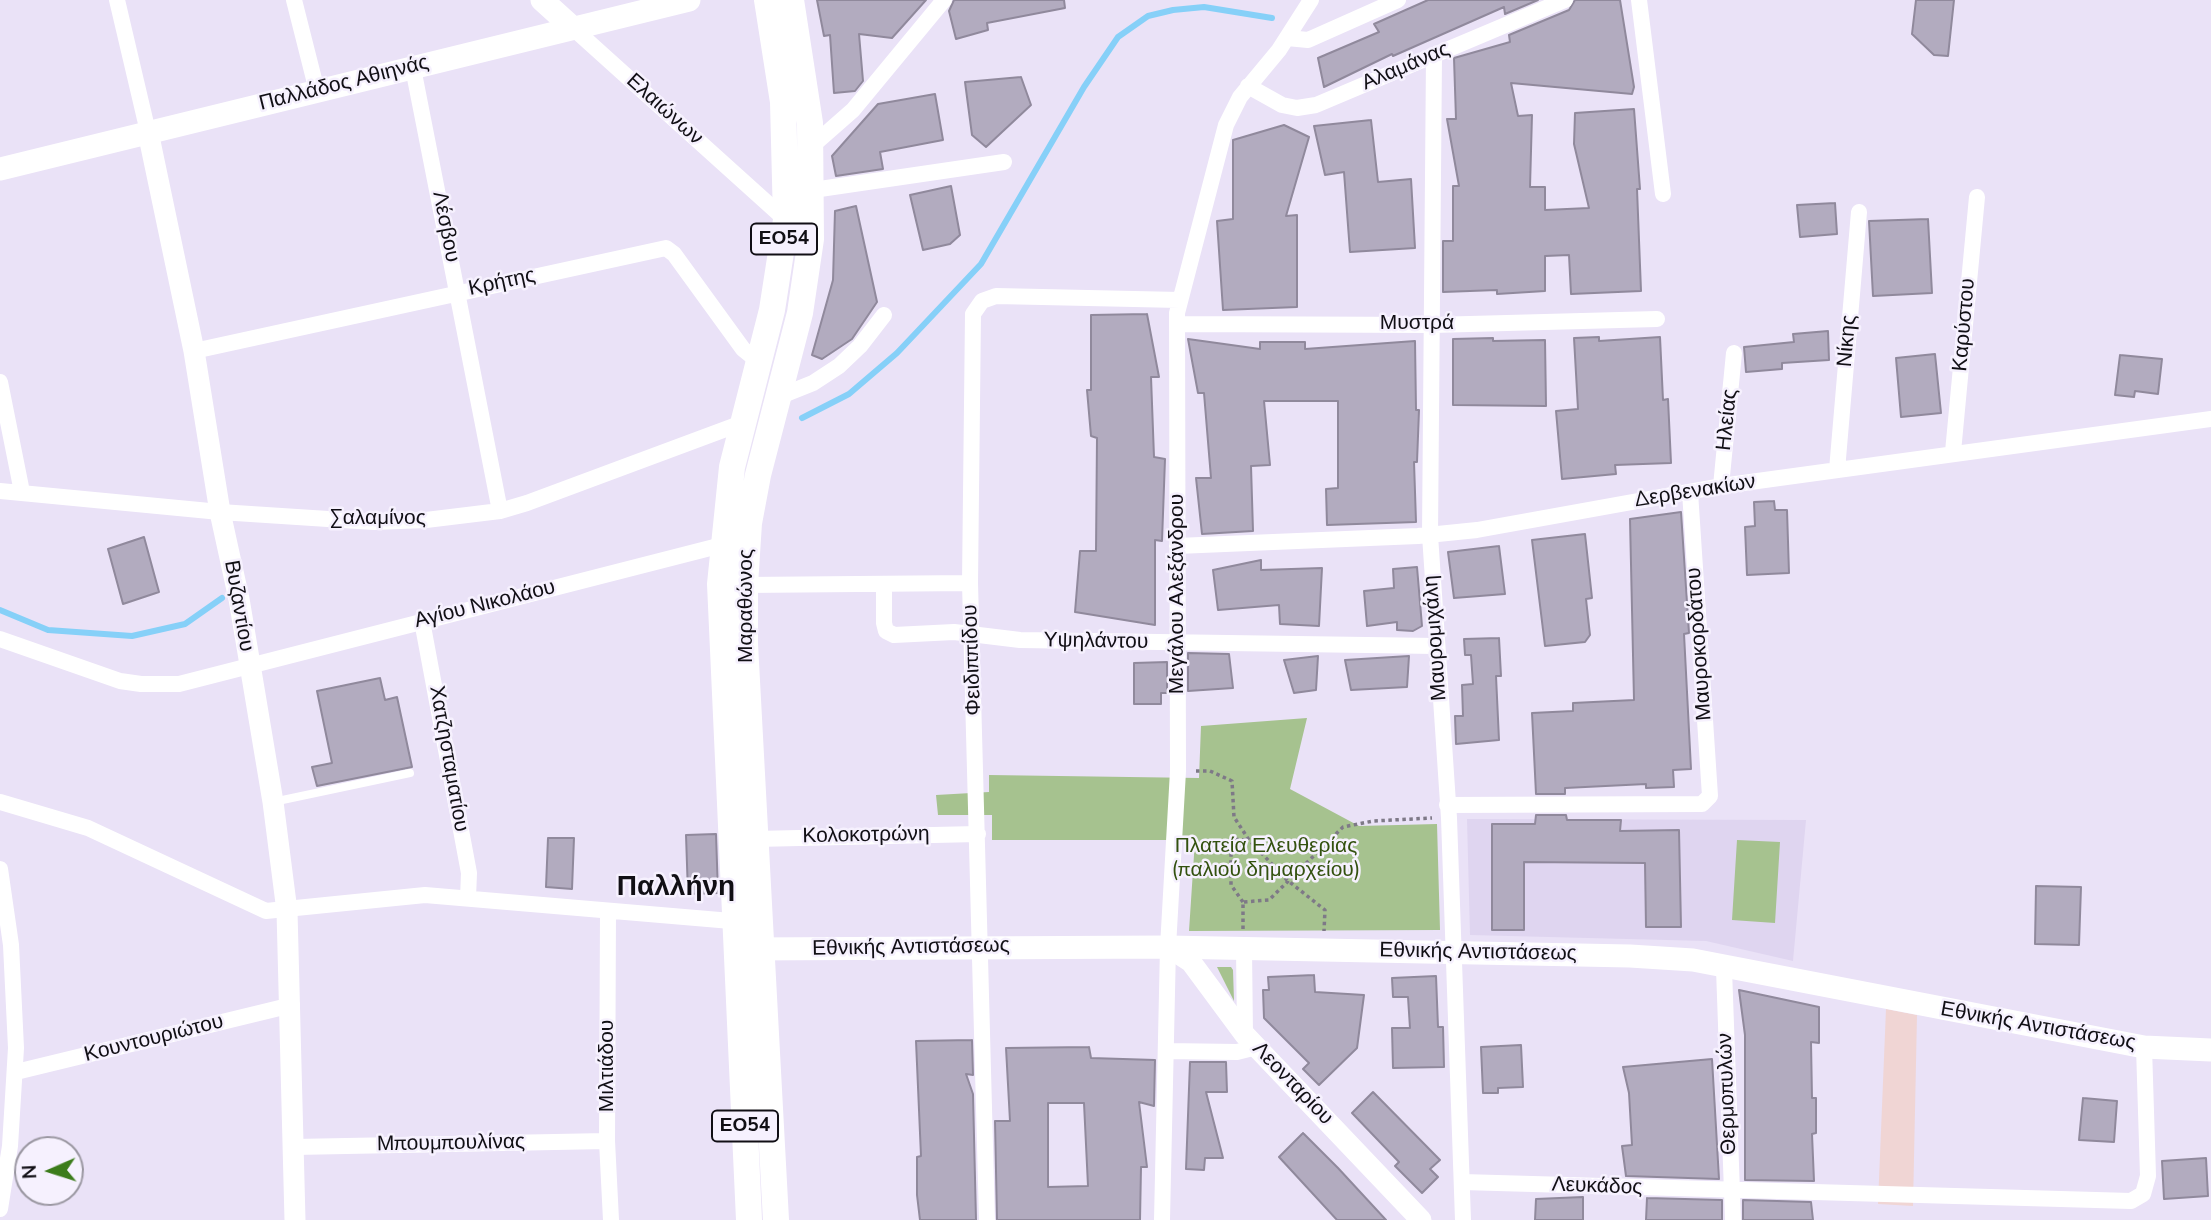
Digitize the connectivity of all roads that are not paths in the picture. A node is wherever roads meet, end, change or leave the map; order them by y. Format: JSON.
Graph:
{"nodes":[{"id":1,"x":117,"y":0,"type":"edge"},
{"id":2,"x":294,"y":0,"type":"edge"},
{"id":3,"x":542,"y":0,"type":"edge"},
{"id":4,"x":689,"y":0,"type":"edge"},
{"id":5,"x":767,"y":0,"type":"edge"},
{"id":6,"x":791,"y":0,"type":"edge"},
{"id":7,"x":944,"y":0,"type":"edge"},
{"id":8,"x":1311,"y":0,"type":"edge"},
{"id":9,"x":1398,"y":0,"type":"edge"},
{"id":10,"x":1564,"y":0,"type":"edge"},
{"id":11,"x":1639,"y":0,"type":"edge"},
{"id":12,"x":573,"y":29,"type":"junction"},
{"id":13,"x":1287,"y":38,"type":"junction"},
{"id":14,"x":1434,"y":55,"type":"junction"},
{"id":15,"x":413,"y":68,"type":"junction"},
{"id":16,"x":1248,"y":86,"type":"junction"},
{"id":17,"x":317,"y":91,"type":"junction"},
{"id":18,"x":148,"y":132,"type":"junction"},
{"id":19,"x":812,"y":146,"type":"junction"},
{"id":20,"x":1004,"y":162,"type":"dead end"},
{"id":21,"x":0,"y":169,"type":"edge"},
{"id":22,"x":813,"y":190,"type":"junction"},
{"id":23,"x":1663,"y":194,"type":"dead end"},
{"id":24,"x":1977,"y":197,"type":"dead end"},
{"id":25,"x":1859,"y":212,"type":"dead end"},
{"id":26,"x":786,"y":220,"type":"junction"},
{"id":27,"x":458,"y":293,"type":"junction"},
{"id":28,"x":1180,"y":300,"type":"junction"},
{"id":29,"x":884,"y":315,"type":"dead end"},
{"id":30,"x":1657,"y":319,"type":"dead end"},
{"id":31,"x":1177,"y":324,"type":"junction"},
{"id":32,"x":1432,"y":325,"type":"junction"},
{"id":33,"x":194,"y":351,"type":"junction"},
{"id":34,"x":1734,"y":353,"type":"dead end"},
{"id":35,"x":759,"y":362,"type":"junction"},
{"id":36,"x":0,"y":382,"type":"edge"},
{"id":37,"x":778,"y":397,"type":"junction"},
{"id":38,"x":2211,"y":419,"type":"edge"},
{"id":39,"x":742,"y":423,"type":"junction"},
{"id":40,"x":1953,"y":452,"type":"junction"},
{"id":41,"x":1836,"y":470,"type":"junction"},
{"id":42,"x":1721,"y":486,"type":"junction"},
{"id":43,"x":0,"y":491,"type":"edge"},
{"id":44,"x":22,"y":492,"type":"junction"},
{"id":45,"x":1690,"y":492,"type":"junction"},
{"id":46,"x":500,"y":511,"type":"junction"},
{"id":47,"x":220,"y":512,"type":"junction"},
{"id":48,"x":1430,"y":535,"type":"junction"},
{"id":49,"x":722,"y":545,"type":"junction"},
{"id":50,"x":1177,"y":546,"type":"junction"},
{"id":51,"x":970,"y":583,"type":"junction"},
{"id":52,"x":745,"y":585,"type":"junction"},
{"id":53,"x":884,"y":586,"type":"junction"},
{"id":54,"x":422,"y":621,"type":"junction"},
{"id":55,"x":974,"y":635,"type":"junction"},
{"id":56,"x":0,"y":639,"type":"edge"},
{"id":57,"x":1178,"y":643,"type":"junction"},
{"id":58,"x":1436,"y":646,"type":"junction"},
{"id":59,"x":249,"y":666,"type":"junction"},
{"id":60,"x":410,"y":773,"type":"dead end"},
{"id":61,"x":0,"y":802,"type":"edge"},
{"id":62,"x":273,"y":802,"type":"junction"},
{"id":63,"x":1448,"y":811,"type":"junction"},
{"id":64,"x":978,"y":834,"type":"junction"},
{"id":65,"x":755,"y":839,"type":"junction"},
{"id":66,"x":0,"y":869,"type":"edge"},
{"id":67,"x":468,"y":898,"type":"junction"},
{"id":68,"x":287,"y":911,"type":"junction"},
{"id":69,"x":608,"y":911,"type":"junction"},
{"id":70,"x":747,"y":922,"type":"junction"},
{"id":71,"x":982,"y":947,"type":"junction"},
{"id":72,"x":1168,"y":947,"type":"junction"},
{"id":73,"x":748,"y":949,"type":"junction"},
{"id":74,"x":1244,"y":949,"type":"junction"},
{"id":75,"x":1454,"y":953,"type":"junction"},
{"id":76,"x":1724,"y":969,"type":"junction"},
{"id":77,"x":292,"y":1006,"type":"junction"},
{"id":78,"x":1251,"y":1041,"type":"junction"},
{"id":79,"x":2144,"y":1047,"type":"junction"},
{"id":80,"x":2211,"y":1050,"type":"edge"},
{"id":81,"x":1166,"y":1051,"type":"junction"},
{"id":82,"x":16,"y":1073,"type":"junction"},
{"id":83,"x":607,"y":1141,"type":"junction"},
{"id":84,"x":294,"y":1147,"type":"junction"},
{"id":85,"x":1462,"y":1182,"type":"junction"},
{"id":86,"x":1732,"y":1192,"type":"junction"},
{"id":87,"x":0,"y":1209,"type":"edge"},
{"id":88,"x":295,"y":1220,"type":"edge"},
{"id":89,"x":611,"y":1220,"type":"edge"},
{"id":90,"x":749,"y":1220,"type":"edge"},
{"id":91,"x":776,"y":1220,"type":"edge"},
{"id":92,"x":987,"y":1220,"type":"edge"},
{"id":93,"x":1162,"y":1220,"type":"edge"},
{"id":94,"x":1421,"y":1220,"type":"edge"},
{"id":95,"x":1463,"y":1220,"type":"edge"},
{"id":96,"x":1734,"y":1220,"type":"edge"}],
"edges":[{"from":1,"to":18,"type":"street","name":"Βυζαντίου"},
{"from":2,"to":17,"type":"street"},
{"from":3,"to":12,"type":"main road","name":"Ελαιώνων"},
{"from":4,"to":12,"type":"main road","name":"Παλλάδος Αθιηνάς"},
{"from":5,"to":26,"type":"main road","name":"Μαραθώνος","number":"ΕΟ54"},
{"from":6,"to":19,"type":"main road","name":"Μαραθώνος","number":"ΕΟ54"},
{"from":7,"to":19,"type":"street"},
{"from":8,"to":13,"type":"street","name":"Μεγάλου Αλεξάνδρου"},
{"from":9,"to":13,"type":"street"},
{"from":10,"to":14,"type":"street","name":"Αλαμάνας"},
{"from":11,"to":23,"type":"street"},
{"from":12,"to":15,"type":"main road","name":"Παλλάδος Αθιηνάς"},
{"from":12,"to":26,"type":"street","name":"Ελαιώνων"},
{"from":13,"to":16,"type":"street","name":"Μεγάλου Αλεξάνδρου"},
{"from":14,"to":16,"type":"street","name":"Αλαμάνας"},
{"from":14,"to":32,"type":"street","name":"Μαυρομιχάλη"},
{"from":15,"to":17,"type":"main road","name":"Παλλάδος Αθιηνάς"},
{"from":15,"to":27,"type":"street","name":"Λέσβου"},
{"from":16,"to":28,"type":"street","name":"Μεγάλου Αλεξάνδρου"},
{"from":17,"to":18,"type":"main road","name":"Παλλάδος Αθιηνάς"},
{"from":18,"to":21,"type":"main road","name":"Παλλάδος Αθιηνάς"},
{"from":18,"to":33,"type":"street","name":"Βυζαντίου"},
{"from":19,"to":22,"type":"main road","name":"Μαραθώνος","number":"ΕΟ54"},
{"from":20,"to":22,"type":"street"},
{"from":22,"to":37,"type":"main road","name":"Μαραθώνος","number":"ΕΟ54"},
{"from":24,"to":40,"type":"street","name":"Καρύστου"},
{"from":25,"to":41,"type":"street","name":"Νίκης"},
{"from":26,"to":35,"type":"main road","name":"Μαραθώνος","number":"ΕΟ54"},
{"from":27,"to":33,"type":"street","name":"Κρήτης"},
{"from":27,"to":35,"type":"street","name":"Κρήτης"},
{"from":27,"to":46,"type":"street","name":"Λέσβου"},
{"from":28,"to":31,"type":"street","name":"Μεγάλου Αλεξάνδρου"},
{"from":28,"to":51,"type":"street","name":"Φειδιππίδου"},
{"from":29,"to":37,"type":"street"},
{"from":30,"to":32,"type":"street","name":"Μυστρά"},
{"from":31,"to":32,"type":"street","name":"Μυστρά"},
{"from":31,"to":50,"type":"street","name":"Μεγάλου Αλεξάνδρου"},
{"from":32,"to":48,"type":"street","name":"Μαυρομιχάλη"},
{"from":33,"to":47,"type":"street","name":"Βυζαντίου"},
{"from":34,"to":42,"type":"street","name":"Ηλείας"},
{"from":35,"to":39,"type":"main road","name":"Μαραθώνος","number":"ΕΟ54"},
{"from":36,"to":44,"type":"street"},
{"from":37,"to":52,"type":"main road","name":"Μαραθώνος","number":"ΕΟ54"},
{"from":38,"to":40,"type":"street","name":"Δερβενακίων"},
{"from":39,"to":46,"type":"street","name":"Σαλαμίνος"},
{"from":39,"to":49,"type":"main road","name":"Μαραθώνος","number":"ΕΟ54"},
{"from":40,"to":41,"type":"street","name":"Δερβενακίων"},
{"from":41,"to":42,"type":"street","name":"Δερβενακίων"},
{"from":42,"to":45,"type":"street","name":"Δερβενακίων"},
{"from":43,"to":44,"type":"street","name":"Σαλαμίνος"},
{"from":44,"to":47,"type":"street","name":"Σαλαμίνος"},
{"from":45,"to":48,"type":"street","name":"Δερβενακίων"},
{"from":45,"to":63,"type":"street","name":"Μαυροκορδάτου"},
{"from":46,"to":47,"type":"street","name":"Σαλαμίνος"},
{"from":47,"to":59,"type":"street","name":"Βυζαντίου"},
{"from":48,"to":50,"type":"street","name":"Δερβενακίων"},
{"from":48,"to":58,"type":"street","name":"Μαυρομιχάλη"},
{"from":49,"to":54,"type":"street","name":"Αγίου Νικολάου"},
{"from":49,"to":70,"type":"main road","name":"Μαραθώνος","number":"ΕΟ54"},
{"from":50,"to":57,"type":"street","name":"Μεγάλου Αλεξάνδρου"},
{"from":51,"to":53,"type":"street"},
{"from":51,"to":55,"type":"street","name":"Φειδιππίδου"},
{"from":52,"to":53,"type":"street"},
{"from":52,"to":65,"type":"main road","name":"Μαραθώνος","number":"ΕΟ54"},
{"from":53,"to":55,"type":"street","name":"Υψηλάντου"},
{"from":54,"to":59,"type":"street","name":"Αγίου Νικολάου"},
{"from":54,"to":67,"type":"street","name":"Χατζησταματίου"},
{"from":55,"to":57,"type":"street","name":"Υψηλάντου"},
{"from":55,"to":64,"type":"street","name":"Φειδιππίδου"},
{"from":56,"to":59,"type":"street","name":"Αγίου Νικολάου"},
{"from":57,"to":58,"type":"street","name":"Υψηλάντου"},
{"from":57,"to":72,"type":"street","name":"Μεγάλου Αλεξάνδρου"},
{"from":58,"to":63,"type":"street","name":"Μαυρομιχάλη"},
{"from":59,"to":62,"type":"street","name":"Βυζαντίου"},
{"from":60,"to":62,"type":"lane"},
{"from":61,"to":68,"type":"street"},
{"from":62,"to":68,"type":"street","name":"Βυζαντίου"},
{"from":63,"to":75,"type":"street","name":"Μαυρομιχάλη"},
{"from":64,"to":65,"type":"street","name":"Κολοκοτρώνη"},
{"from":64,"to":71,"type":"street","name":"Φειδιππίδου"},
{"from":65,"to":70,"type":"main road","name":"Μαραθώνος","number":"ΕΟ54"},
{"from":66,"to":82,"type":"street"},
{"from":67,"to":68,"type":"street"},
{"from":67,"to":69,"type":"street"},
{"from":68,"to":77,"type":"street","name":"Βυζαντίου"},
{"from":69,"to":70,"type":"street"},
{"from":69,"to":83,"type":"street","name":"Μιλτιάδου"},
{"from":70,"to":73,"type":"main road","name":"Μαραθώνος","number":"ΕΟ54"},
{"from":71,"to":72,"type":"main road","name":"Εθνικής Αντιστάσεως"},
{"from":71,"to":73,"type":"main road","name":"Εθνικής Αντιστάσεως"},
{"from":71,"to":92,"type":"street","name":"Φειδιππίδου"},
{"from":72,"to":74,"type":"main road","name":"Εθνικής Αντιστάσεως"},
{"from":72,"to":78,"type":"street","name":"Λεονταρίου"},
{"from":72,"to":81,"type":"street","name":"Μεγάλου Αλεξάνδρου"},
{"from":73,"to":90,"type":"main road","name":"Μαραθώνος","number":"ΕΟ54"},
{"from":73,"to":91,"type":"main road","name":"Μαραθώνος","number":"ΕΟ54"},
{"from":74,"to":75,"type":"main road","name":"Εθνικής Αντιστάσεως"},
{"from":74,"to":78,"type":"street"},
{"from":75,"to":76,"type":"main road","name":"Εθνικής Αντιστάσεως"},
{"from":75,"to":85,"type":"street","name":"Μαυρομιχάλη"},
{"from":76,"to":79,"type":"main road","name":"Εθνικής Αντιστάσεως"},
{"from":76,"to":86,"type":"street","name":"Θερμοπυλών"},
{"from":77,"to":82,"type":"street","name":"Κουντουριώτου"},
{"from":77,"to":84,"type":"street","name":"Βυζαντίου"},
{"from":78,"to":81,"type":"street"},
{"from":78,"to":94,"type":"street","name":"Λεονταρίου"},
{"from":79,"to":80,"type":"main road","name":"Εθνικής Αντιστάσεως"},
{"from":79,"to":86,"type":"street","name":"Λευκάδος"},
{"from":81,"to":93,"type":"street","name":"Μεγάλου Αλεξάνδρου"},
{"from":82,"to":87,"type":"street"},
{"from":83,"to":84,"type":"street","name":"Μπουμπουλίνας"},
{"from":83,"to":89,"type":"street","name":"Μιλτιάδου"},
{"from":84,"to":88,"type":"street","name":"Βυζαντίου"},
{"from":85,"to":86,"type":"street","name":"Λευκάδος"},
{"from":85,"to":95,"type":"street","name":"Μαυρομιχάλη"},
{"from":86,"to":96,"type":"street","name":"Θερμοπυλών"}]}
